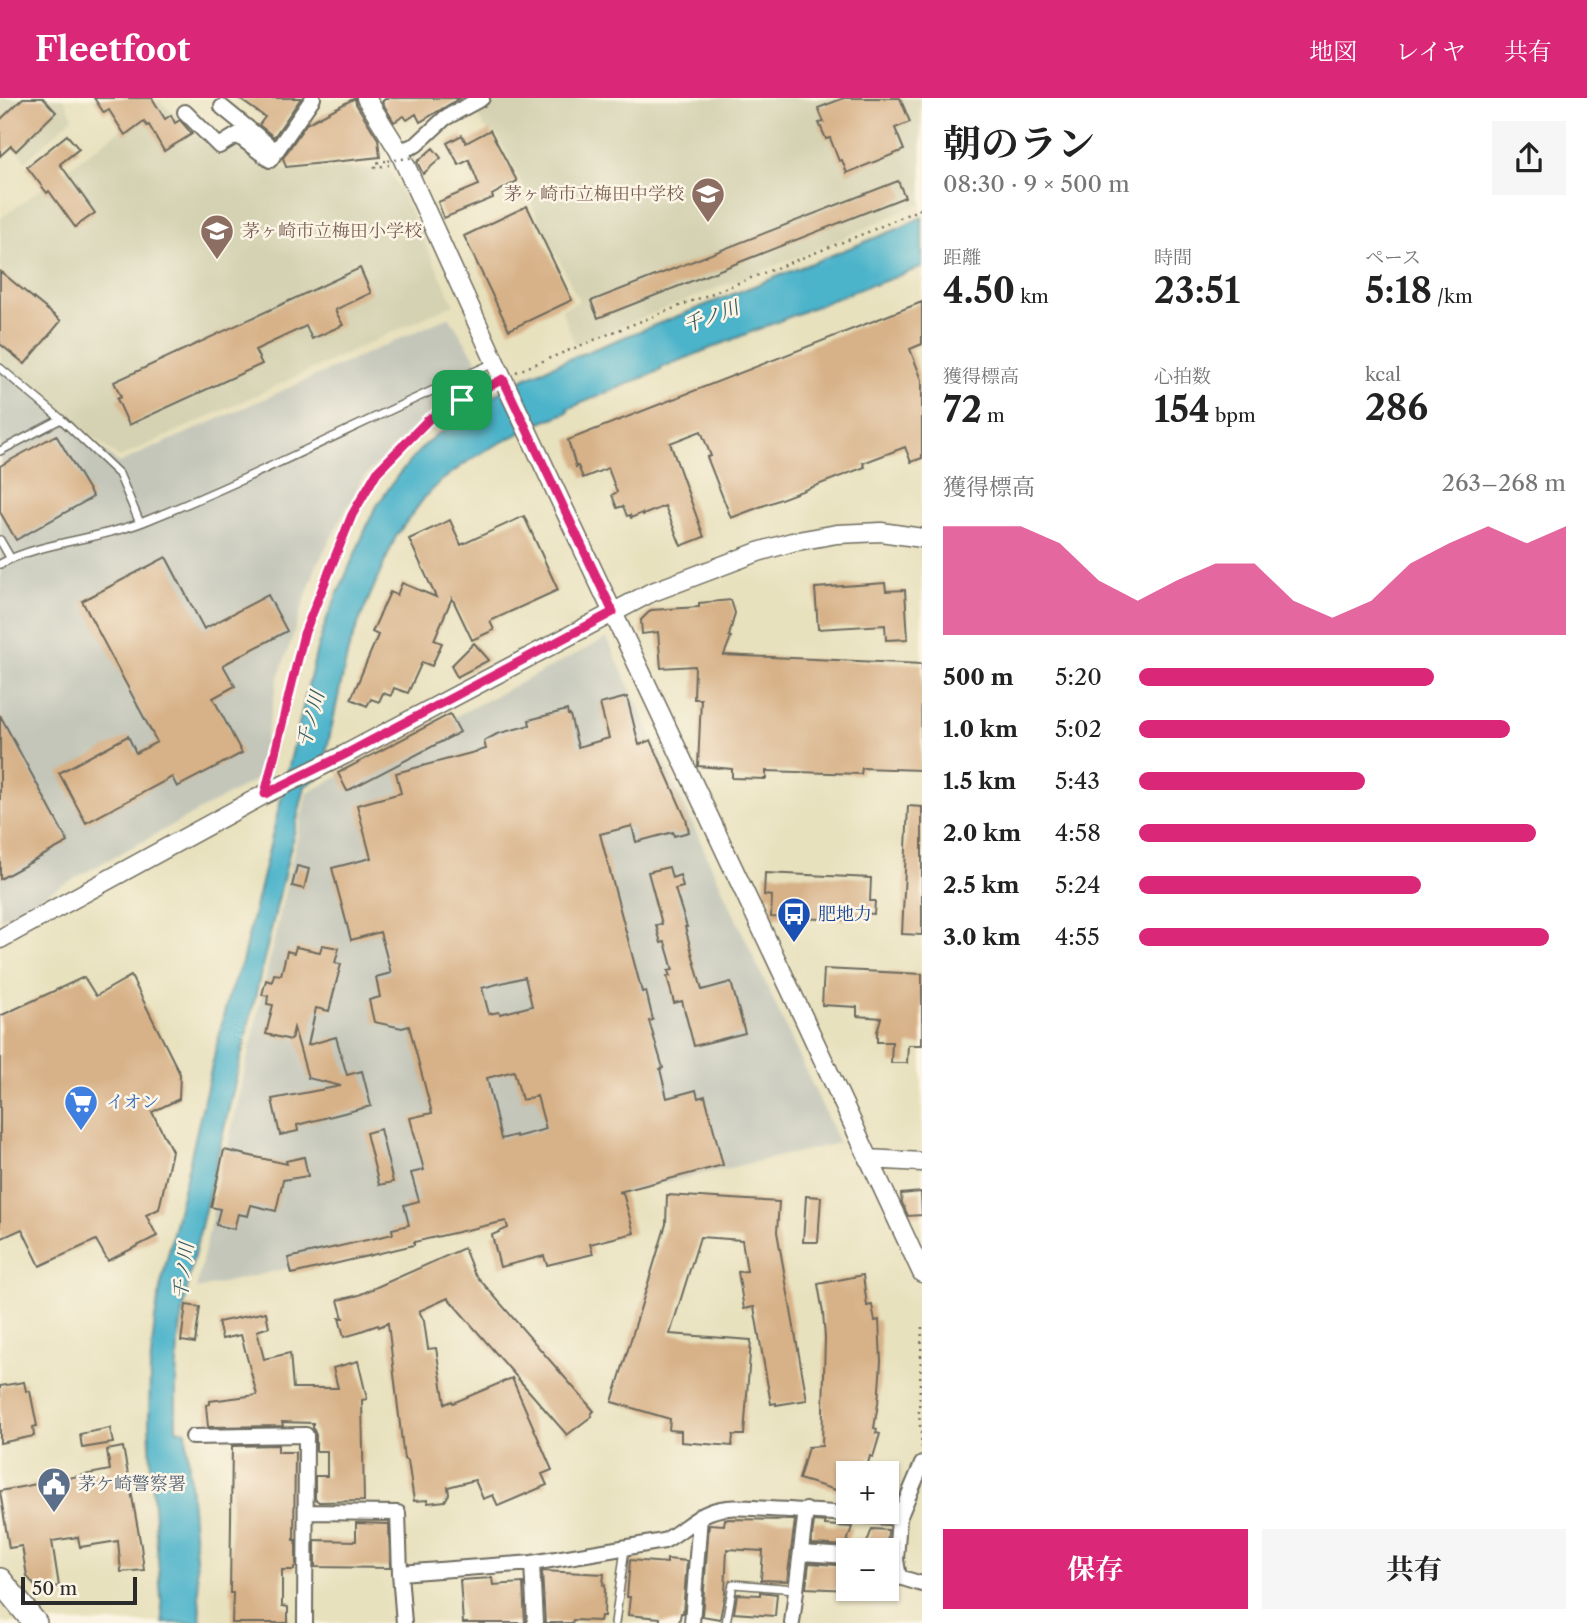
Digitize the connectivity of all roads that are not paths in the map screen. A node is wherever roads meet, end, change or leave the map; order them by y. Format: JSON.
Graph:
{"nodes":[{"id":1,"x":313,"y":98,"type":"edge"},
{"id":2,"x":366,"y":98,"type":"edge"},
{"id":3,"x":482,"y":98,"type":"edge"},
{"id":4,"x":222,"y":107,"type":"dead end"},
{"id":5,"x":185,"y":112,"type":"dead end"},
{"id":6,"x":276,"y":151,"type":"junction"},
{"id":7,"x":398,"y":159,"type":"junction"},
{"id":8,"x":495,"y":362,"type":"junction"},
{"id":9,"x":0,"y":368,"type":"edge"},
{"id":10,"x":61,"y":419,"type":"junction"},
{"id":11,"x":0,"y":451,"type":"edge"},
{"id":12,"x":140,"y":523,"type":"junction"},
{"id":13,"x":922,"y":538,"type":"edge"},
{"id":14,"x":0,"y":540,"type":"edge"},
{"id":15,"x":11,"y":559,"type":"junction"},
{"id":16,"x":0,"y":564,"type":"edge"},
{"id":17,"x":613,"y":612,"type":"junction"},
{"id":18,"x":0,"y":939,"type":"edge"},
{"id":19,"x":868,"y":1159,"type":"junction"},
{"id":20,"x":922,"y":1162,"type":"edge"},
{"id":21,"x":922,"y":1273,"type":"edge"},
{"id":22,"x":193,"y":1437,"type":"dead end"},
{"id":23,"x":922,"y":1464,"type":"edge"},
{"id":24,"x":806,"y":1510,"type":"junction"},
{"id":25,"x":306,"y":1512,"type":"junction"},
{"id":26,"x":836,"y":1513,"type":"edge"},
{"id":27,"x":700,"y":1516,"type":"junction"},
{"id":28,"x":899,"y":1518,"type":"edge"},
{"id":29,"x":625,"y":1548,"type":"junction"},
{"id":30,"x":802,"y":1553,"type":"junction"},
{"id":31,"x":836,"y":1555,"type":"edge"},
{"id":32,"x":532,"y":1563,"type":"junction"},
{"id":33,"x":400,"y":1573,"type":"junction"},
{"id":34,"x":899,"y":1577,"type":"edge"},
{"id":35,"x":922,"y":1584,"type":"edge"},
{"id":36,"x":797,"y":1589,"type":"junction"},
{"id":37,"x":3,"y":1590,"type":"edge"},
{"id":38,"x":35,"y":1623,"type":"edge"},
{"id":39,"x":305,"y":1623,"type":"edge"},
{"id":40,"x":404,"y":1623,"type":"edge"},
{"id":41,"x":535,"y":1623,"type":"edge"},
{"id":42,"x":615,"y":1623,"type":"edge"},
{"id":43,"x":692,"y":1623,"type":"edge"},
{"id":44,"x":726,"y":1623,"type":"edge"},
{"id":45,"x":792,"y":1623,"type":"edge"}],
"edges":[{"from":1,"to":6,"type":"street"},
{"from":2,"to":7,"type":"street"},
{"from":3,"to":7,"type":"street"},
{"from":4,"to":6,"type":"street"},
{"from":5,"to":6,"type":"street"},
{"from":7,"to":8,"type":"street"},
{"from":8,"to":12,"type":"lane"},
{"from":8,"to":17,"type":"street"},
{"from":9,"to":10,"type":"lane"},
{"from":10,"to":11,"type":"lane"},
{"from":10,"to":12,"type":"lane"},
{"from":12,"to":15,"type":"lane"},
{"from":13,"to":17,"type":"street"},
{"from":14,"to":15,"type":"lane"},
{"from":15,"to":16,"type":"lane"},
{"from":17,"to":18,"type":"street"},
{"from":17,"to":19,"type":"street"},
{"from":19,"to":20,"type":"street"},
{"from":19,"to":21,"type":"street"},
{"from":22,"to":25,"type":"street"},
{"from":23,"to":28,"type":"street"},
{"from":24,"to":26,"type":"street"},
{"from":24,"to":27,"type":"street"},
{"from":24,"to":30,"type":"street"},
{"from":25,"to":33,"type":"street"},
{"from":25,"to":39,"type":"street"},
{"from":27,"to":29,"type":"street"},
{"from":27,"to":43,"type":"street"},
{"from":29,"to":32,"type":"street"},
{"from":29,"to":42,"type":"lane"},
{"from":30,"to":31,"type":"street"},
{"from":30,"to":36,"type":"street"},
{"from":32,"to":33,"type":"street"},
{"from":32,"to":41,"type":"street"},
{"from":33,"to":40,"type":"street"},
{"from":34,"to":35,"type":"street"},
{"from":36,"to":44,"type":"lane"},
{"from":36,"to":45,"type":"street"},
{"from":37,"to":38,"type":"main road"}]}
